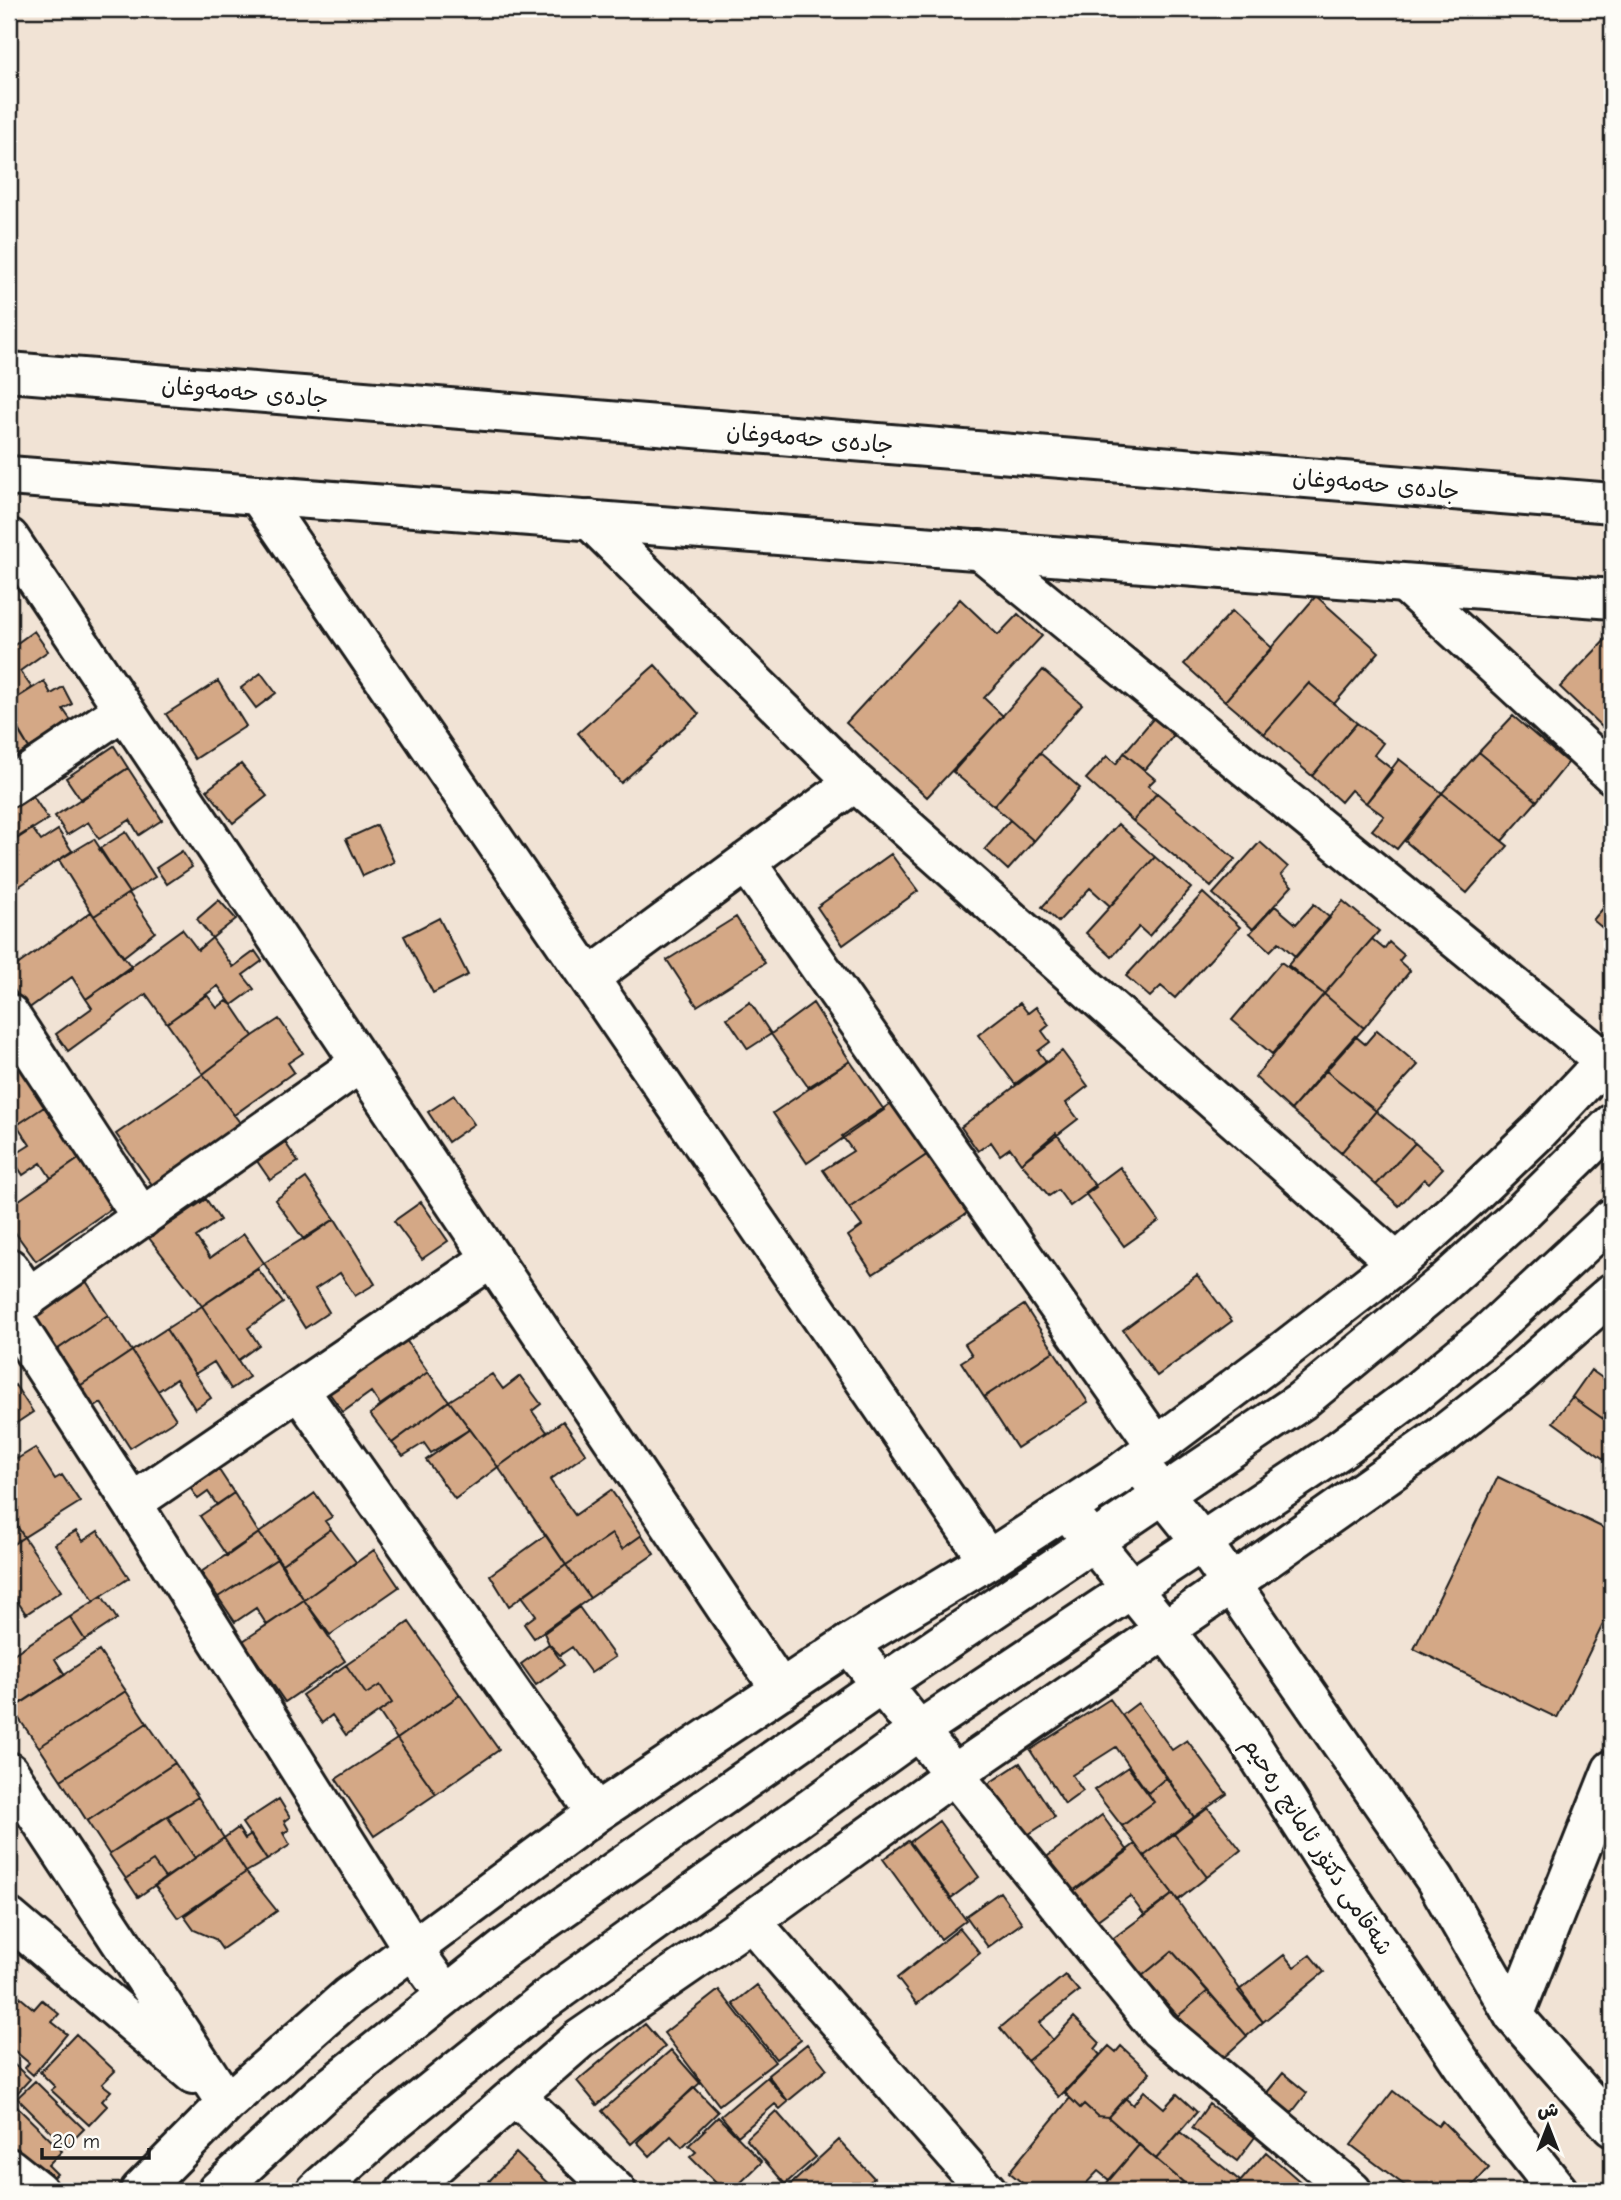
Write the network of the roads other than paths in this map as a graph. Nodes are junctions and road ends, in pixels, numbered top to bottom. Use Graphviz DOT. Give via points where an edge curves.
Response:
graph roads {
  1 [pos="9,372"];
  2 [pos="9,476"];
  3 [pos="258,495"];
  4 [pos="1612,503"];
  5 [pos="590,520"];
  6 [pos="9,538"];
  7 [pos="980,550"];
  8 [pos="1406,584"];
  9 [pos="1612,599"];
  10 [pos="123,710"];
  11 [pos="1612,774"];
  12 [pos="855,782"];
  13 [pos="9,787"];
  14 [pos="746,862"];
  15 [pos="589,978"];
  16 [pos="9,1014"];
  17 [pos="1609,1057"];
  18 [pos="360,1063"];
  19 [pos="1612,1124"];
  20 [pos="142,1218"];
  21 [pos="1612,1218"];
  22 [pos="492,1258"];
  23 [pos="1397,1263"];
  24 [pos="1612,1293"];
  25 [pos="14,1298"];
  26 [pos="299,1390"];
  27 [pos="1147,1454"];
  28 [pos="1163,1493"];
  29 [pos="132,1503"];
  30 [pos="1067,1509"];
  31 [pos="1092,1542"];
  32 [pos="1202,1542"];
  33 [pos="988,1560"];
  34 [pos="1231,1584"];
  35 [pos="1131,1589"];
  36 [pos="1165,1630"];
  37 [pos="849,1644"];
  38 [pos="881,1685"];
  39 [pos="781,1690"];
  40 [pos="918,1731"];
  41 [pos="1612,1770"];
  42 [pos="9,1772"];
  43 [pos="953,1775"];
  44 [pos="596,1813"];
  45 [pos="751,1922"];
  46 [pos="13,1931"];
  47 [pos="413,1949"];
  48 [pos="445,1994"];
  49 [pos="1514,2015"];
  50 [pos="515,2095"];
  51 [pos="227,2103"];
  52 [pos="1612,2127"];
  53 [pos="9,2168"];
  54 [pos="38,2191"];
  55 [pos="140,2191"];
  56 [pos="217,2191"];
  57 [pos="316,2191"];
  58 [pos="406,2191"];
  59 [pos="617,2191"];
  60 [pos="987,2191"];
  61 [pos="1352,2191"];
  62 [pos="1558,2191"];
  1 -- 4 [label="street, جادەی حەمەوغان"];
  2 -- 3 [label="street"];
  3 -- 5 [label="street"];
  3 -- 15 [label="street"];
  5 -- 7 [label="street"];
  5 -- 12 [label="street"];
  6 -- 10 [label="street"];
  7 -- 8 [label="street"];
  7 -- 17 [label="street"];
  8 -- 9 [label="street"];
  8 -- 11 [label="street"];
  10 -- 13 [label="street"];
  10 -- 18 [label="street"];
  12 -- 14 [label="street"];
  12 -- 23 [label="street"];
  14 -- 15 [label="street"];
  14 -- 27 [label="street"];
  15 -- 33 [label="street"];
  16 -- 20 [label="street"];
  17 -- 23 [label="street" via="1539,1131"];
  18 -- 20 [label="street"];
  18 -- 22 [label="street"];
  19 -- 28 [label="street" via="1515,1219 1374,1342 1301,1401"];
  20 -- 25 [label="street"];
  21 -- 32 [label="street" via="1486,1335 1413,1395"];
  22 -- 26 [label="street"];
  22 -- 39 [label="street"];
  23 -- 27 [label="street"];
  24 -- 34 [label="street" via="1443,1435"];
  25 -- 29 [label="street"];
  26 -- 29 [label="street"];
  26 -- 44 [label="street"];
  27 -- 28 [label="street"];
  27 -- 30 [label="street"];
  28 -- 31 [label="street"];
  28 -- 32 [label="street"];
  29 -- 47 [label="street"];
  30 -- 31 [label="street, شەقامی دکتۆر ئامانج رەحیم"];
  30 -- 33 [label="street"];
  31 -- 35 [label="street, شەقامی دکتۆر ئامانج رەحیم"];
  31 -- 38 [label="street"];
  32 -- 34 [label="street"];
  32 -- 35 [label="street"];
  33 -- 37 [label="street"];
  34 -- 36 [label="street"];
  34 -- 49 [label="street" via="1435,1879"];
  35 -- 36 [label="street, شەقامی دکتۆر ئامانج رەحیم"];
  35 -- 40 [label="street"];
  36 -- 43 [label="street"];
  36 -- 62 [label="street, شەقامی دکتۆر ئامانج رەحیم" via="1243,1732 1469,2074"];
  37 -- 38 [label="street"];
  37 -- 39 [label="street"];
  38 -- 40 [label="street"];
  38 -- 48 [label="street"];
  39 -- 44 [label="street"];
  40 -- 43 [label="street"];
  40 -- 57 [label="street" via="544,2001"];
  41 -- 49 [label="street"];
  42 -- 51 [label="street"];
  43 -- 45 [label="street"];
  43 -- 61 [label="street" via="1159,2029"];
  44 -- 47 [label="street"];
  45 -- 50 [label="street" via="580,2039"];
  45 -- 60 [label="street"];
  46 -- 51 [label="street"];
  47 -- 48 [label="street"];
  47 -- 51 [label="street" via="348,1997"];
  48 -- 56 [label="street" via="322,2094"];
  49 -- 52 [label="street"];
  50 -- 58 [label="street"];
  50 -- 59 [label="street"];
  51 -- 55 [label="street"];
  53 -- 54 [label="street"];
}
